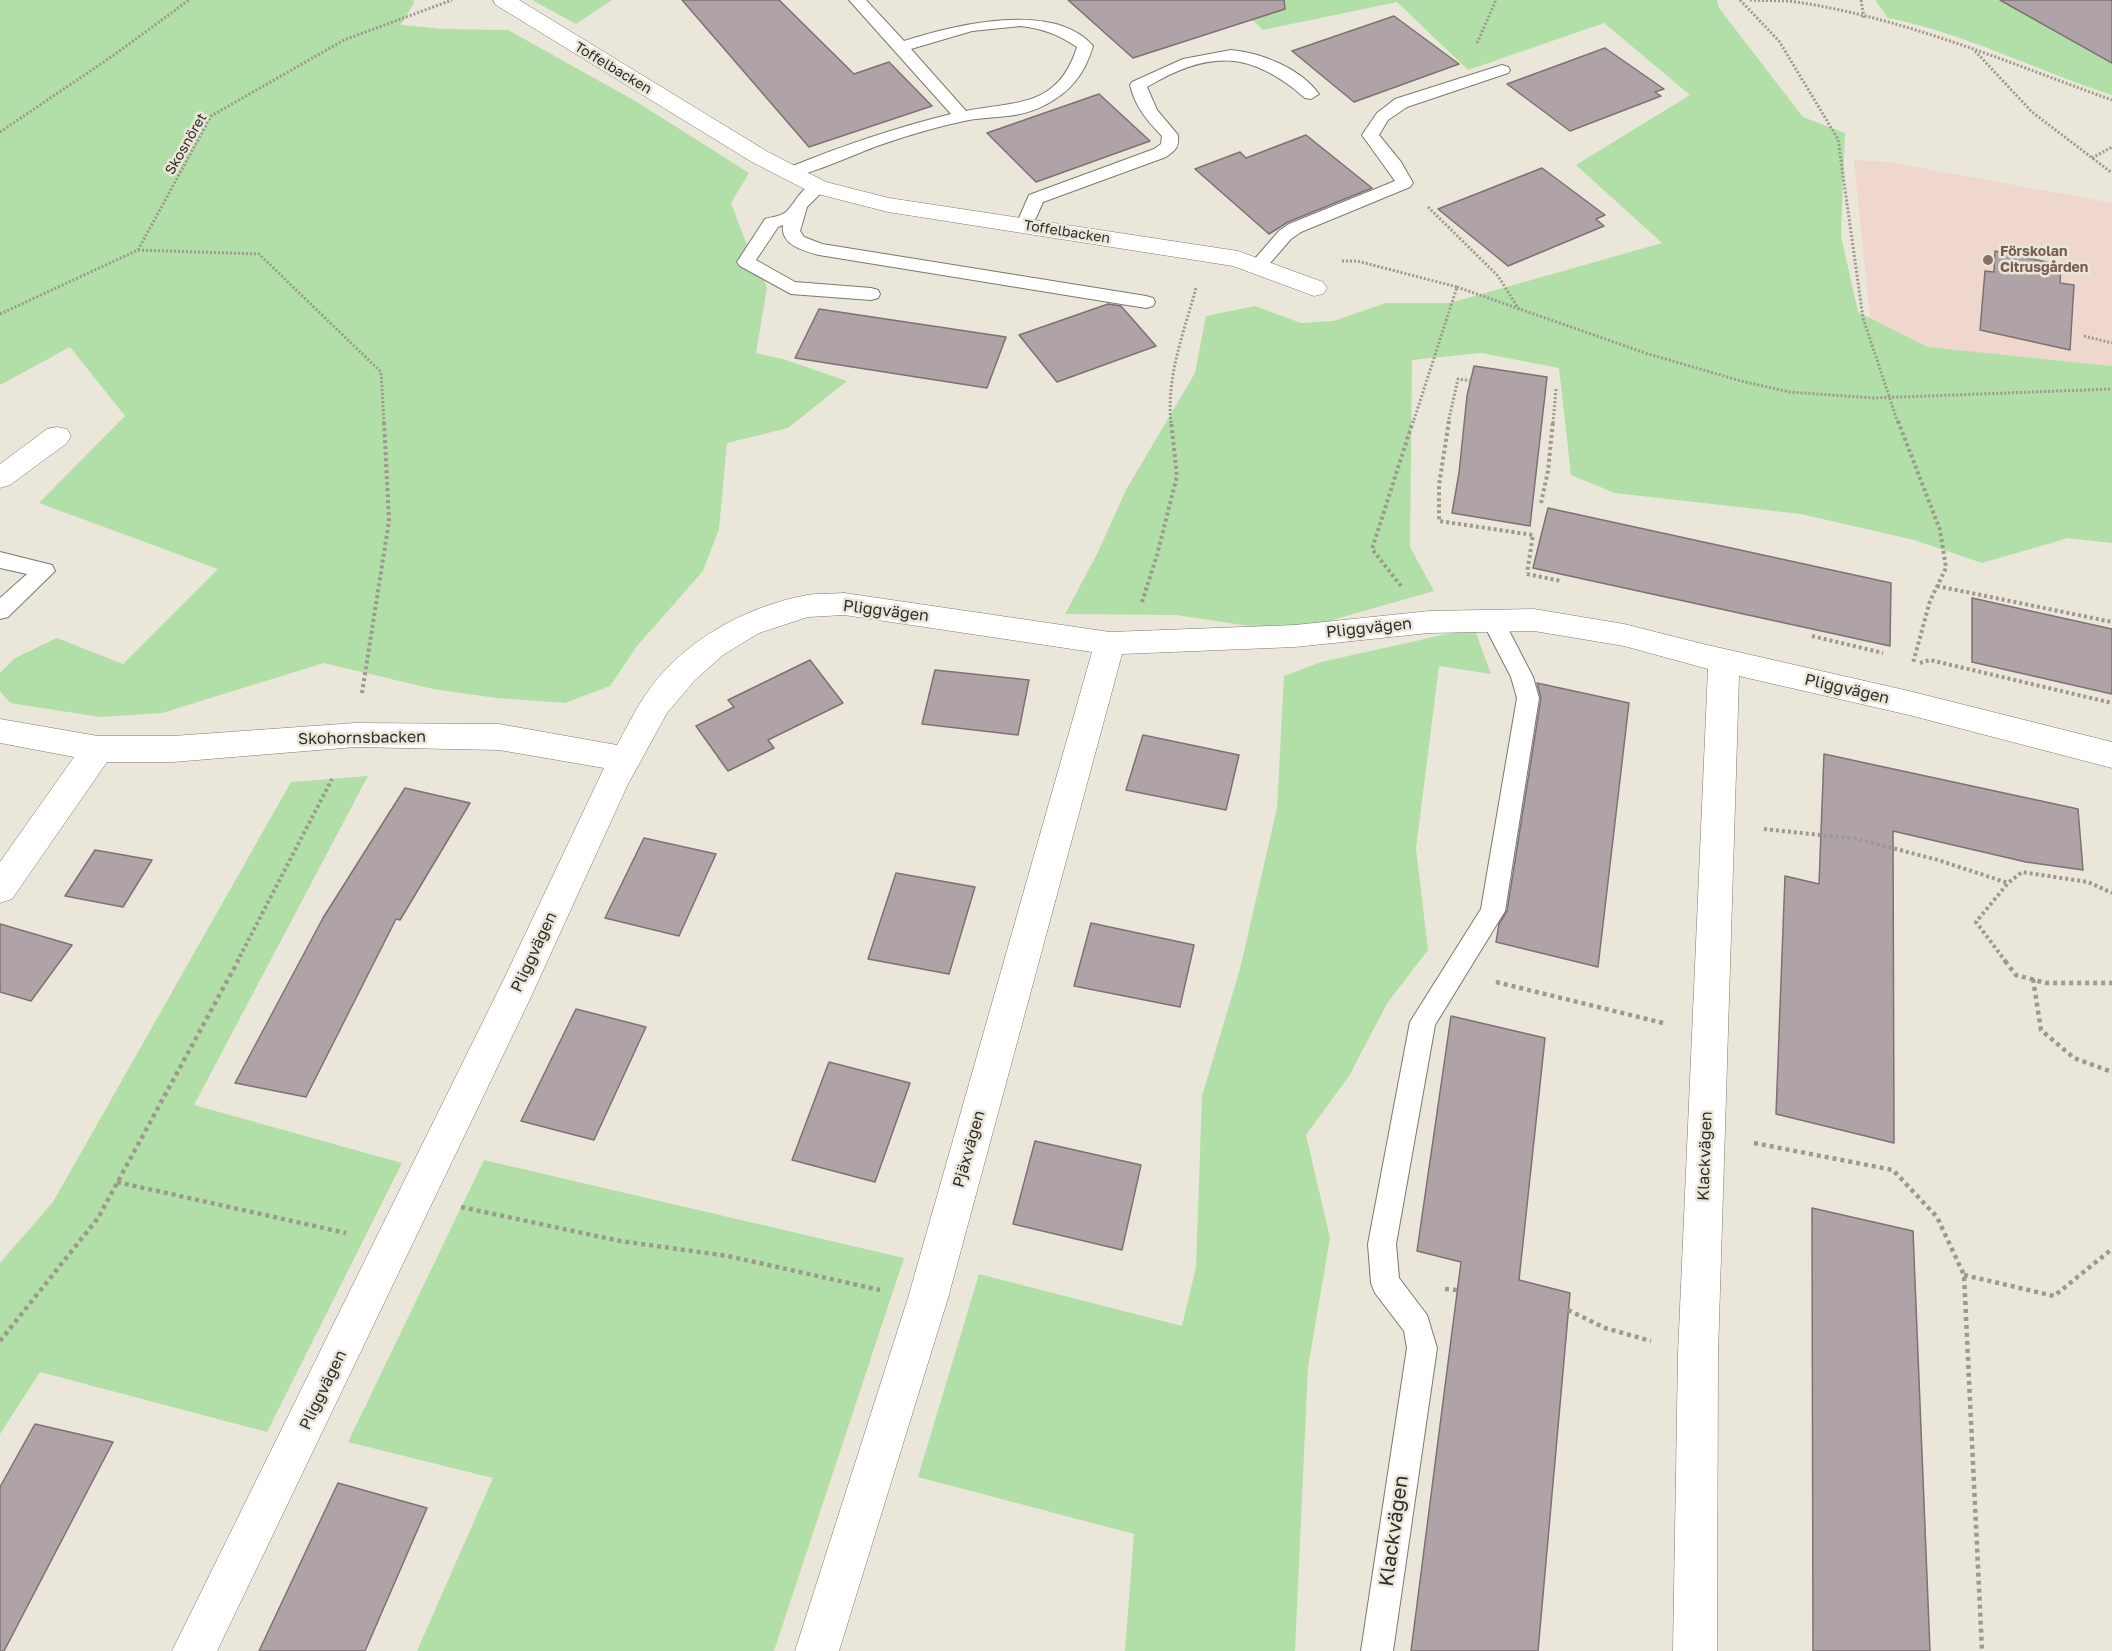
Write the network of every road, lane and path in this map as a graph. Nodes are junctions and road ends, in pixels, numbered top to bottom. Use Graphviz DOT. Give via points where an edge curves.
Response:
graph roads {
  1 [pos="189,0"];
  2 [pos="452,0"];
  3 [pos="504,0"];
  4 [pos="857,0"];
  5 [pos="1496,0"];
  6 [pos="1740,0"];
  7 [pos="1750,0"];
  8 [pos="1861,0"];
  9 [pos="1864,18"];
  10 [pos="901,47"];
  11 [pos="1972,49"];
  12 [pos="1502,70"];
  13 [pos="1311,94"];
  14 [pos="2112,100"];
  15 [pos="962,116"];
  16 [pos="0,132"];
  17 [pos="2112,147"];
  18 [pos="2092,158"];
  19 [pos="791,173"];
  20 [pos="2112,173"];
  21 [pos="1404,183"];
  22 [pos="818,187"];
  23 [pos="792,217"];
  24 [pos="1024,225"];
  25 [pos="1205,252"];
  26 [pos="1258,266"];
  27 [pos="1457,287"];
  28 [pos="1314,288"];
  29 [pos="871,294"];
  30 [pos="1146,302"];
  31 [pos="1520,311"];
  32 [pos="0,314"];
  33 [pos="2084,336"];
  34 [pos="2112,343"];
  35 [pos="1471,381"];
  36 [pos="1556,389"];
  37 [pos="2112,389"];
  38 [pos="1888,396"];
  39 [pos="57,436"];
  40 [pos="0,478"];
  41 [pos="1541,503"];
  42 [pos="0,560"];
  43 [pos="1937,586"];
  44 [pos="0,611"];
  45 [pos="1492,619"];
  46 [pos="1534,620"];
  47 [pos="1429,622"];
  48 [pos="2112,622"];
  49 [pos="1110,643"];
  50 [pos="1724,661"];
  51 [pos="1910,703"];
  52 [pos="0,730"];
  53 [pos="98,749"];
  54 [pos="2112,755"];
  55 [pos="625,759"];
  56 [pos="1718,824"];
  57 [pos="2008,883"];
  58 [pos="0,889"];
  59 [pos="2112,893"];
  60 [pos="1452,978"];
  61 [pos="2032,979"];
  62 [pos="2112,983"];
  63 [pos="1710,1037"];
  64 [pos="2112,1072"];
  65 [pos="1706,1133"];
  66 [pos="117,1182"];
  67 [pos="416,1198"];
  68 [pos="394,1243"];
  69 [pos="2112,1249"];
  70 [pos="1964,1275"];
  71 [pos="928,1298"];
  72 [pos="1568,1310"];
  73 [pos="1698,1354"];
  74 [pos="194,1651"];
  75 [pos="817,1651"];
  76 [pos="1377,1651"];
  77 [pos="1695,1651"];
  78 [pos="1982,1651"];
  1 -- 16 [label="path"];
  2 -- 32 [label="path, Skosnöret" via="344,40 212,116 138,250"];
  3 -- 19 [label="street, Toffelbacken"];
  4 -- 10 [label="lane"];
  5 -- 12 [label="path" via="1468,56 1468,70 1505,67"];
  6 -- 38 [label="path" via="1779,41 1838,139 1863,318"];
  7 -- 9 [label="path" via="1795,2"];
  8 -- 9 [label="path"];
  9 -- 11 [label="path"];
  10 -- 15 [label="lane"];
  10 -- 15 [label="lane" via="1002,16 1027,15 1063,26 1085,46 1081,64 1071,80 1035,104"];
  11 -- 14 [label="path"];
  11 -- 18 [label="path" via="2032,112"];
  12 -- 21 [label="lane" via="1388,110 1370,135 1402,174"];
  13 -- 24 [label="lane" via="1291,77 1240,55 1214,57 1160,71 1138,85 1149,113 1170,135 1170,146 1035,199"];
  15 -- 19 [label="lane" via="838,153"];
  17 -- 18 [label="path"];
  18 -- 20 [label="path"];
  19 -- 22 [label="street, Toffelbacken"];
  21 -- 26 [label="lane" via="1295,228"];
  21 -- 31 [label="path" via="1498,276"];
  22 -- 23 [label="lane" via="800,202"];
  22 -- 24 [label="street, Toffelbacken" via="888,206"];
  23 -- 29 [label="lane" via="771,223 746,262 791,288"];
  23 -- 30 [label="lane" via="791,231 797,240 819,249"];
  24 -- 25 [label="street, Toffelbacken"];
  25 -- 26 [label="street, Toffelbacken"];
  25 -- 49 [label="path" via="1168,402 1177,476 1138,620"];
  26 -- 28 [label="street, Toffelbacken"];
  27 -- 28 [label="path" via="1358,261 1340,261"];
  27 -- 31 [label="path"];
  27 -- 47 [label="path" via="1372,549"];
  31 -- 38 [label="path" via="1725,379 1840,397"];
  33 -- 34 [label="path"];
  35 -- 46 [label="path" via="1458,379 1443,446 1439,521 1533,535 1525,587"];
  36 -- 41 [label="path"];
  37 -- 38 [label="path"];
  38 -- 43 [label="path" via="1940,530 1946,568"];
  39 -- 40 [label="street"];
  42 -- 44 [label="lane" via="44,571"];
  43 -- 48 [label="path"];
  43 -- 51 [label="path" via="1912,666"];
  45 -- 46 [label="street, Pliggvägen"];
  45 -- 47 [label="street, Pliggvägen"];
  45 -- 60 [label="lane, Klackvägen" via="1522,677 1528,698 1493,911"];
  46 -- 50 [label="street, Pliggvägen" via="1624,635"];
  47 -- 49 [label="street, Pliggvägen" via="1295,636"];
  49 -- 55 [label="street, Pliggvägen" via="844,604 808,606 748,625 712,647 656,704"];
  49 -- 71 [label="street, Pjäxvägen"];
  50 -- 51 [label="street, Pliggvägen"];
  50 -- 56 [label="street, Klackvägen"];
  51 -- 54 [label="street, Pliggvägen"];
  52 -- 53 [label="street, Skohornsbacken"];
  53 -- 55 [label="street, Skohornsbacken" via="173,749 355,735 475,736"];
  53 -- 58 [label="street"];
  55 -- 67 [label="street, Pliggvägen"];
  56 -- 57 [label="path" via="1858,839"];
  56 -- 63 [label="street, Klackvägen"];
  57 -- 59 [label="path" via="2022,872 2088,882"];
  57 -- 61 [label="path" via="1976,922 2016,975"];
  60 -- 63 [label="path" via="1489,980"];
  60 -- 76 [label="lane, Klackvägen" via="1423,1022 1382,1244 1385,1283 1417,1325 1422,1348"];
  61 -- 62 [label="path" via="2046,983"];
  61 -- 64 [label="path" via="2041,1030 2074,1058"];
  63 -- 65 [label="street, Klackvägen"];
  65 -- 70 [label="path" via="1893,1170 1937,1217"];
  65 -- 73 [label="street, Klackvägen"];
  66 -- 68 [label="path"];
  67 -- 68 [label="street, Pliggvägen"];
  67 -- 71 [label="path" via="620,1241 728,1256"];
  68 -- 74 [label="street, Pliggvägen"];
  69 -- 70 [label="path" via="2054,1296"];
  70 -- 78 [label="path"];
  71 -- 75 [label="street, Pjäxvägen"];
  72 -- 73 [label="path" via="1605,1328"];
  73 -- 77 [label="street, Klackvägen"];
}
